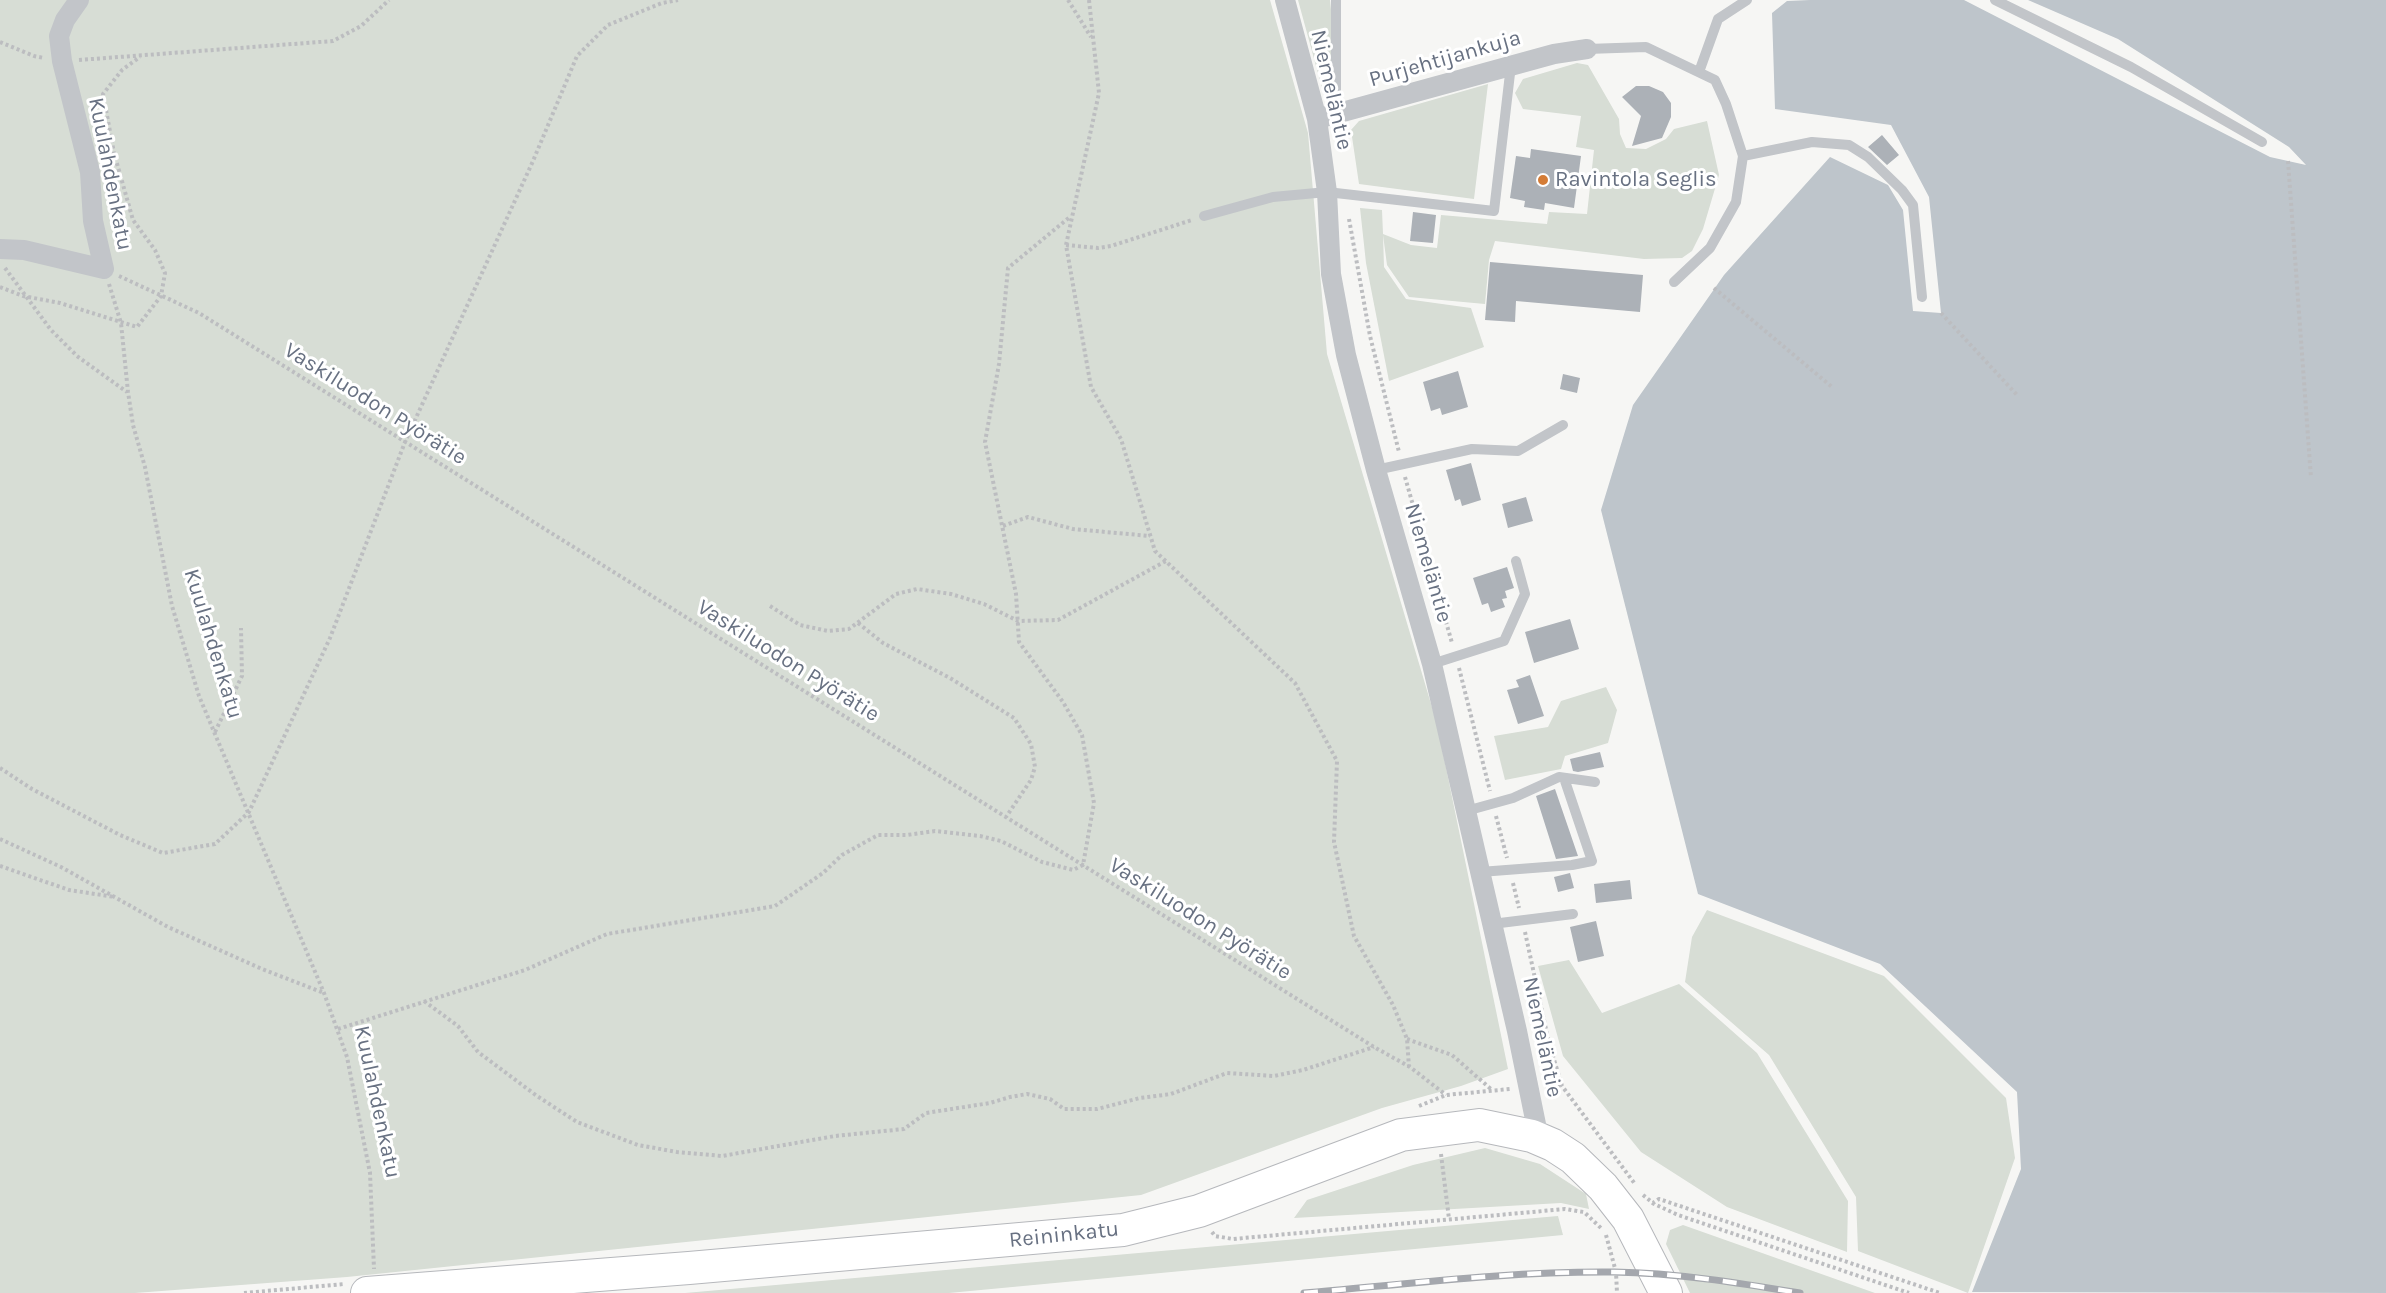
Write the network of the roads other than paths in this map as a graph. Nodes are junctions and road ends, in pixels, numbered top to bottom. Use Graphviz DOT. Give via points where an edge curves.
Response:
graph roads {
  1 [pos="79,0"];
  2 [pos="1285,0"];
  3 [pos="1336,0"];
  4 [pos="1747,0"];
  5 [pos="1995,0"];
  6 [pos="1587,50"];
  7 [pos="1511,65"];
  8 [pos="1699,72"];
  9 [pos="1327,117"];
  10 [pos="2262,142"];
  11 [pos="1743,156"];
  12 [pos="1336,193"];
  13 [pos="1204,216"];
  14 [pos="0,249"];
  15 [pos="1674,282"];
  16 [pos="1922,297"];
  17 [pos="1563,425"];
  18 [pos="1376,470"];
  19 [pos="1515,561"];
  20 [pos="1432,664"];
  21 [pos="1564,778"];
  22 [pos="1595,782"];
  23 [pos="1466,811"];
  24 [pos="1480,872"];
  25 [pos="1573,914"];
  26 [pos="1492,924"];
  27 [pos="1539,1138"];
  28 [pos="372,1289"];
  29 [pos="1661,1290"];
  1 -- 14 [label="street, Kuulahdenkatu" via="59,36 90,172 93,221 104,269 24,250"];
  2 -- 9 [label="street, Niemeläntie"];
  3 -- 9 [label="lane"];
  4 -- 8 [label="lane" via="1718,20"];
  5 -- 10 [label="lane" via="2131,67"];
  6 -- 7 [label="street, Purjehtijankuja"];
  6 -- 8 [label="lane" via="1646,47"];
  7 -- 9 [label="street, Purjehtijankuja"];
  7 -- 12 [label="lane" via="1494,211"];
  8 -- 11 [label="lane" via="1715,80"];
  9 -- 12 [label="street, Niemeläntie"];
  11 -- 15 [label="lane" via="1736,202 1710,248"];
  11 -- 16 [label="lane" via="1812,142 1849,145 1868,157 1913,205"];
  12 -- 13 [label="lane" via="1273,197"];
  12 -- 18 [label="street, Niemeläntie" via="1331,274 1346,355"];
  17 -- 18 [label="lane" via="1518,451 1472,449"];
  18 -- 20 [label="street, Niemeläntie"];
  19 -- 20 [label="lane" via="1525,594 1504,641"];
  20 -- 23 [label="street, Niemeläntie"];
  21 -- 22 [label="lane"];
  21 -- 23 [label="lane"];
  21 -- 24 [label="lane" via="1592,861 1572,866"];
  23 -- 24 [label="street, Niemeläntie"];
  24 -- 26 [label="street, Niemeläntie"];
  25 -- 26 [label="lane"];
  26 -- 27 [label="street, Niemeläntie"];
  27 -- 28 [label="main road, Reininkatu" via="1479,1125 1401,1135 1199,1211 1124,1230 701,1267"];
  27 -- 29 [label="main road, Reininkatu" via="1573,1158 1629,1218"];
}
